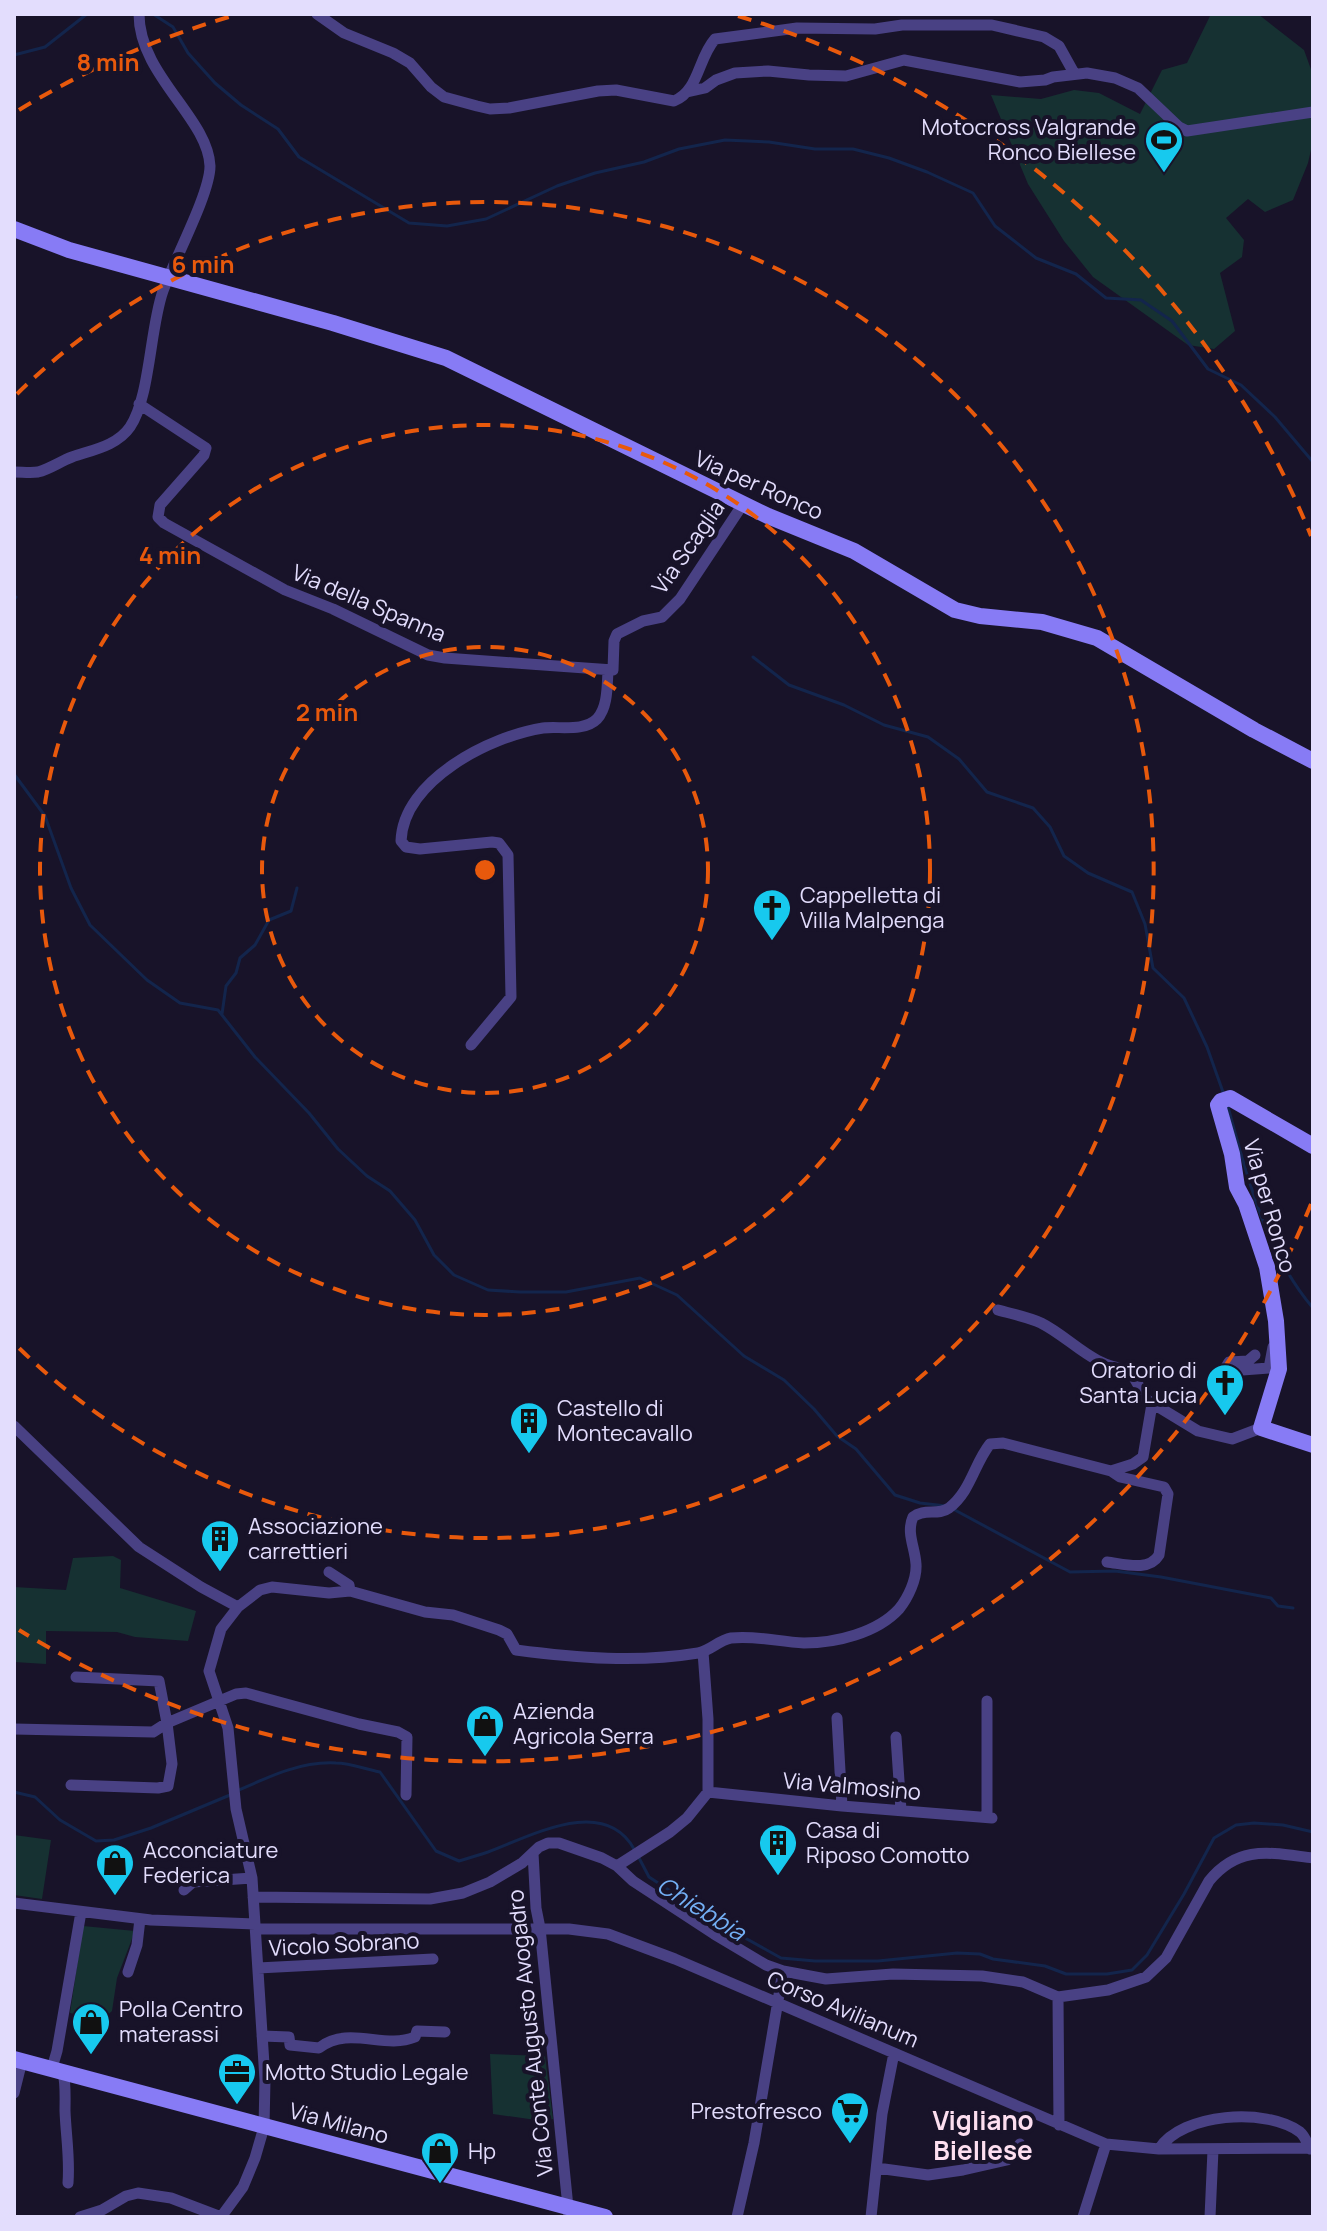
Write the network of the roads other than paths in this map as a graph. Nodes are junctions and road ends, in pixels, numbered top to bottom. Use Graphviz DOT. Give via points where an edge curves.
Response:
graph roads {
  1 [pos="139,14"];
  2 [pos="317,14"];
  3 [pos="1074,73"];
  4 [pos="687,92"];
  5 [pos="1313,112"];
  6 [pos="14,229"];
  7 [pos="170,277"];
  8 [pos="139,404"];
  9 [pos="14,472"];
  10 [pos="743,504"];
  11 [pos="608,671"];
  12 [pos="1313,761"];
  13 [pos="471,1045"];
  14 [pos="1313,1146"];
  15 [pos="998,1310"];
  16 [pos="1276,1321"];
  17 [pos="1255,1355"];
  18 [pos="1152,1404"];
  19 [pos="14,1426"];
  20 [pos="1261,1428"];
  21 [pos="1313,1445"];
  22 [pos="1111,1471"];
  23 [pos="1107,1562"];
  24 [pos="329,1572"];
  25 [pos="350,1591"];
  26 [pos="238,1607"];
  27 [pos="703,1652"];
  28 [pos="76,1677"];
  29 [pos="987,1701"];
  30 [pos="218,1703"];
  31 [pos="837,1718"];
  32 [pos="167,1723"];
  33 [pos="14,1729"];
  34 [pos="896,1737"];
  35 [pos="71,1785"];
  36 [pos="708,1792"];
  37 [pos="406,1795"];
  38 [pos="842,1806"];
  39 [pos="901,1810"];
  40 [pos="533,1853"];
  41 [pos="1313,1858"];
  42 [pos="622,1863"];
  43 [pos="252,1878"];
  44 [pos="184,1890"];
  45 [pos="253,1897"];
  46 [pos="14,1903"];
  47 [pos="81,1912"];
  48 [pos="140,1919"];
  49 [pos="256,1926"];
  50 [pos="540,1928"];
  51 [pos="433,1959"];
  52 [pos="258,1968"];
  53 [pos="783,1971"];
  54 [pos="128,1972"];
  55 [pos="1058,1997"];
  56 [pos="777,2004"];
  57 [pos="445,2032"];
  58 [pos="262,2036"];
  59 [pos="894,2053"];
  60 [pos="18,2060"];
  61 [pos="57,2070"];
  62 [pos="14,2093"];
  63 [pos="1059,2125"];
  64 [pos="264,2127"];
  65 [pos="1020,2144"];
  66 [pos="1106,2144"];
  67 [pos="1311,2148"];
  68 [pos="1159,2149"];
  69 [pos="1213,2150"];
  70 [pos="877,2168"];
  71 [pos="68,2183"];
  72 [pos="569,2212"];
  73 [pos="80,2217"];
  74 [pos="221,2217"];
  75 [pos="605,2217"];
  76 [pos="737,2217"];
  77 [pos="871,2217"];
  78 [pos="1083,2217"];
  79 [pos="1210,2217"];
  1 -- 7 [label="street" via="146,48 199,133 210,167"];
  2 -- 4 [label="street" via="344,33 410,63 444,97 490,109 598,91 674,101"];
  3 -- 4 [label="street" via="1020,82 904,60 846,76 735,73"];
  3 -- 4 [label="street" via="1059,46 1044,37 992,25 797,28 715,39 703,52"];
  3 -- 5 [label="street" via="1115,78 1138,88 1187,131"];
  6 -- 7 [label="street, Via per Ronco"];
  7 -- 8 [label="street"];
  7 -- 10 [label="street, Via per Ronco" via="446,358"];
  8 -- 9 [label="street" via="120,438 38,472"];
  8 -- 11 [label="street, Via della Spanna" via="206,448 157,511 164,523 285,590 428,655"];
  10 -- 11 [label="street, Via Scaglia" via="680,599 662,617 617,634 615,663"];
  10 -- 12 [label="street, Via per Ronco" via="854,551 955,610 1042,622 1097,638"];
  11 -- 13 [label="street" via="603,709 595,720 585,726 526,732 459,760 430,782 401,831 406,847 492,842 508,855 511,997"];
  14 -- 16 [label="street, Via per Ronco" via="1226,1100 1217,1109 1237,1187 1267,1267"];
  15 -- 18 [label="street" via="1040,1323 1114,1369 1129,1369"];
  16 -- 17 [label="street" via="1269,1368 1226,1367"];
  16 -- 20 [label="street, Via per Ronco" via="1279,1369"];
  18 -- 20 [label="street" via="1181,1423 1216,1436 1238,1438"];
  18 -- 22 [label="street" via="1143,1457"];
  19 -- 26 [label="street" via="139,1547"];
  20 -- 21 [label="street"];
  22 -- 23 [label="street" via="1164,1487 1168,1494 1156,1561"];
  22 -- 27 [label="street" via="994,1443 950,1506 913,1517 914,1581 900,1608 872,1629 804,1643 727,1639"];
  24 -- 25 [label="street"];
  25 -- 26 [label="street" via="272,1587"];
  25 -- 27 [label="street" via="499,1630 516,1650 603,1659"];
  26 -- 30 [label="street" via="221,1629 211,1658"];
  27 -- 36 [label="street"];
  28 -- 32 [label="street" via="159,1681"];
  29 -- 39 [label="street, Via Valmosino" via="989,1817"];
  30 -- 32 [label="street"];
  30 -- 37 [label="street" via="246,1693 398,1732 407,1737"];
  30 -- 43 [label="street" via="228,1728 236,1809"];
  31 -- 38 [label="street"];
  32 -- 33 [label="street" via="153,1732"];
  32 -- 35 [label="street" via="172,1764 168,1786"];
  34 -- 39 [label="street"];
  36 -- 38 [label="street, Via Valmosino"];
  36 -- 42 [label="street" via="687,1818"];
  38 -- 39 [label="street, Via Valmosino"];
  40 -- 42 [label="street" via="559,1843"];
  40 -- 45 [label="street" via="490,1882 430,1899"];
  40 -- 50 [label="street, Via Conte Augusto Avogadro"];
  41 -- 55 [label="street" via="1266,1852 1235,1857 1209,1881 1155,1970 1129,1985"];
  42 -- 53 [label="street" via="633,1881"];
  43 -- 44 [label="street" via="193,1882"];
  43 -- 45 [label="street"];
  45 -- 49 [label="street"];
  46 -- 47 [label="street, Corso Avilianum"];
  47 -- 48 [label="street, Corso Avilianum"];
  47 -- 61 [label="street"];
  48 -- 49 [label="street, Corso Avilianum"];
  48 -- 54 [label="street"];
  49 -- 50 [label="street, Corso Avilianum"];
  49 -- 52 [label="street"];
  50 -- 56 [label="street, Corso Avilianum" via="608,1934"];
  50 -- 72 [label="street, Via Conte Augusto Avogadro"];
  51 -- 52 [label="street, Vicolo Sobrano"];
  52 -- 58 [label="street"];
  53 -- 55 [label="street" via="826,1979 982,1976 1023,1982"];
  53 -- 56 [label="street"];
  55 -- 63 [label="street"];
  56 -- 59 [label="street, Corso Avilianum"];
  56 -- 76 [label="street"];
  57 -- 58 [label="street" via="417,2031 404,2042 339,2039 319,2048 290,2045 289,2037"];
  58 -- 64 [label="street"];
  59 -- 63 [label="street, Corso Avilianum"];
  59 -- 70 [label="street"];
  60 -- 61 [label="street, Via Milano"];
  60 -- 62 [label="street, Via Milano"];
  61 -- 64 [label="street, Via Milano"];
  61 -- 71 [label="street" via="67,2087"];
  63 -- 66 [label="street, Corso Avilianum"];
  64 -- 72 [label="street, Via Milano"];
  64 -- 74 [label="street" via="243,2187"];
  65 -- 70 [label="street" via="1007,2160 963,2170 928,2175"];
  66 -- 68 [label="street, Corso Avilianum"];
  66 -- 78 [label="street"];
  67 -- 68 [label="street" via="1303,2134 1274,2121 1208,2118 1167,2136"];
  67 -- 69 [label="street, Corso Avilianum"];
  68 -- 69 [label="street, Corso Avilianum"];
  69 -- 79 [label="street"];
  70 -- 77 [label="street"];
  72 -- 75 [label="street, Via Milano"];
  73 -- 74 [label="street" via="138,2193 171,2198"];
}
